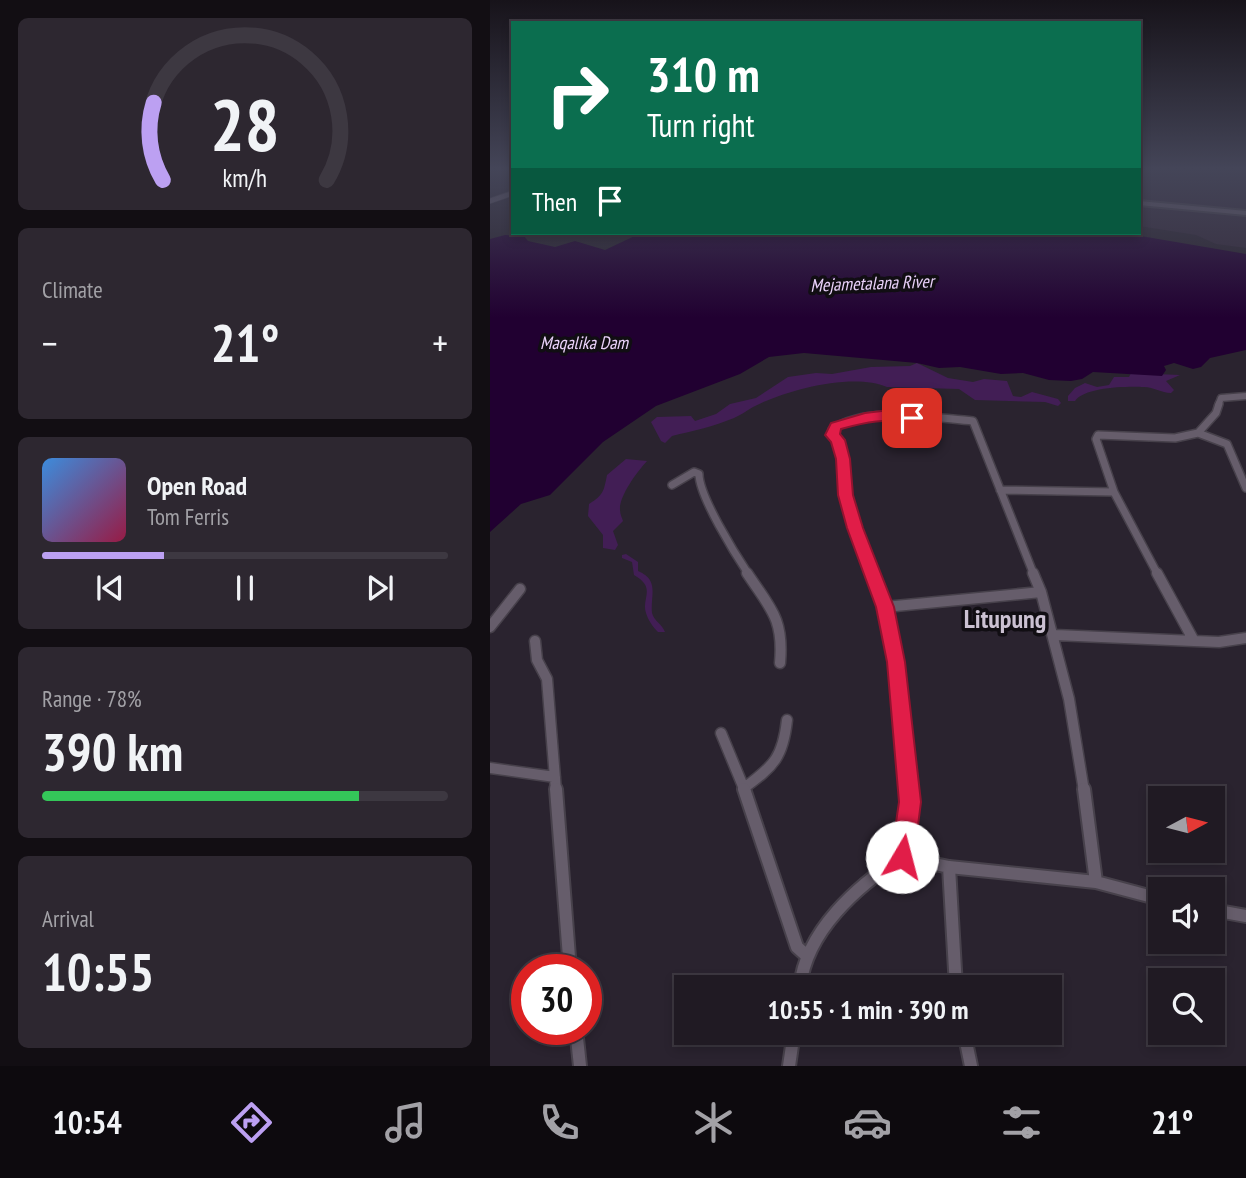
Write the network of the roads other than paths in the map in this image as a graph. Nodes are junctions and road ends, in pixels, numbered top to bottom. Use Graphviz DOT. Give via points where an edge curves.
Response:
graph roads {
  1 [pos="1246,397"];
  2 [pos="1198,433"];
  3 [pos="672,485"];
  4 [pos="1246,485"];
  5 [pos="1000,490"];
  6 [pos="1114,492"];
  7 [pos="520,589"];
  8 [pos="1041,592"];
  9 [pos="885,607"];
  10 [pos="490,627"];
  11 [pos="1055,635"];
  12 [pos="1246,638"];
  13 [pos="536,641"];
  14 [pos="1194,641"];
  15 [pos="780,663"];
  16 [pos="788,720"];
  17 [pos="721,733"];
  18 [pos="490,768"];
  19 [pos="555,777"];
  20 [pos="744,788"];
  21 [pos="902,857"];
  22 [pos="949,866"];
  23 [pos="1096,882"];
  24 [pos="1148,896"];
  25 [pos="1225,912"];
  26 [pos="1246,916"];
  27 [pos="569,954"];
  28 [pos="807,956"];
  29 [pos="803,975"];
  30 [pos="955,975"];
  31 [pos="578,1045"];
  32 [pos="792,1045"];
  33 [pos="967,1045"];
  34 [pos="580,1066"];
  35 [pos="789,1066"];
  36 [pos="971,1066"];
  1 -- 2 [label="street" via="1222,398 1216,413"];
  2 -- 4 [label="street" via="1227,444"];
  2 -- 6 [label="street" via="1175,438 1098,435"];
  3 -- 15 [label="street" via="694,472 699,474 714,517 779,622"];
  5 -- 6 [label="street"];
  5 -- 8 [label="street"];
  5 -- 9 [label="street" via="973,421 890,415 836,426 832,435 843,459 846,495"];
  6 -- 14 [label="street"];
  7 -- 10 [label="street"];
  8 -- 9 [label="street"];
  8 -- 11 [label="street"];
  9 -- 21 [label="street" via="896,662 910,802"];
  11 -- 14 [label="street"];
  11 -- 23 [label="street" via="1076,731"];
  12 -- 14 [label="street"];
  13 -- 19 [label="street" via="537,660 547,679"];
  16 -- 20 [label="street" via="776,764"];
  17 -- 20 [label="street"];
  18 -- 19 [label="street"];
  19 -- 27 [label="street"];
  20 -- 28 [label="street" via="797,947"];
  21 -- 22 [label="street"];
  21 -- 28 [label="street" via="876,872 848,901"];
  22 -- 23 [label="street"];
  22 -- 30 [label="street"];
  23 -- 24 [label="street"];
  25 -- 26 [label="street"];
  28 -- 29 [label="street"];
  31 -- 34 [label="street"];
  32 -- 35 [label="street"];
  33 -- 36 [label="street"];
}
